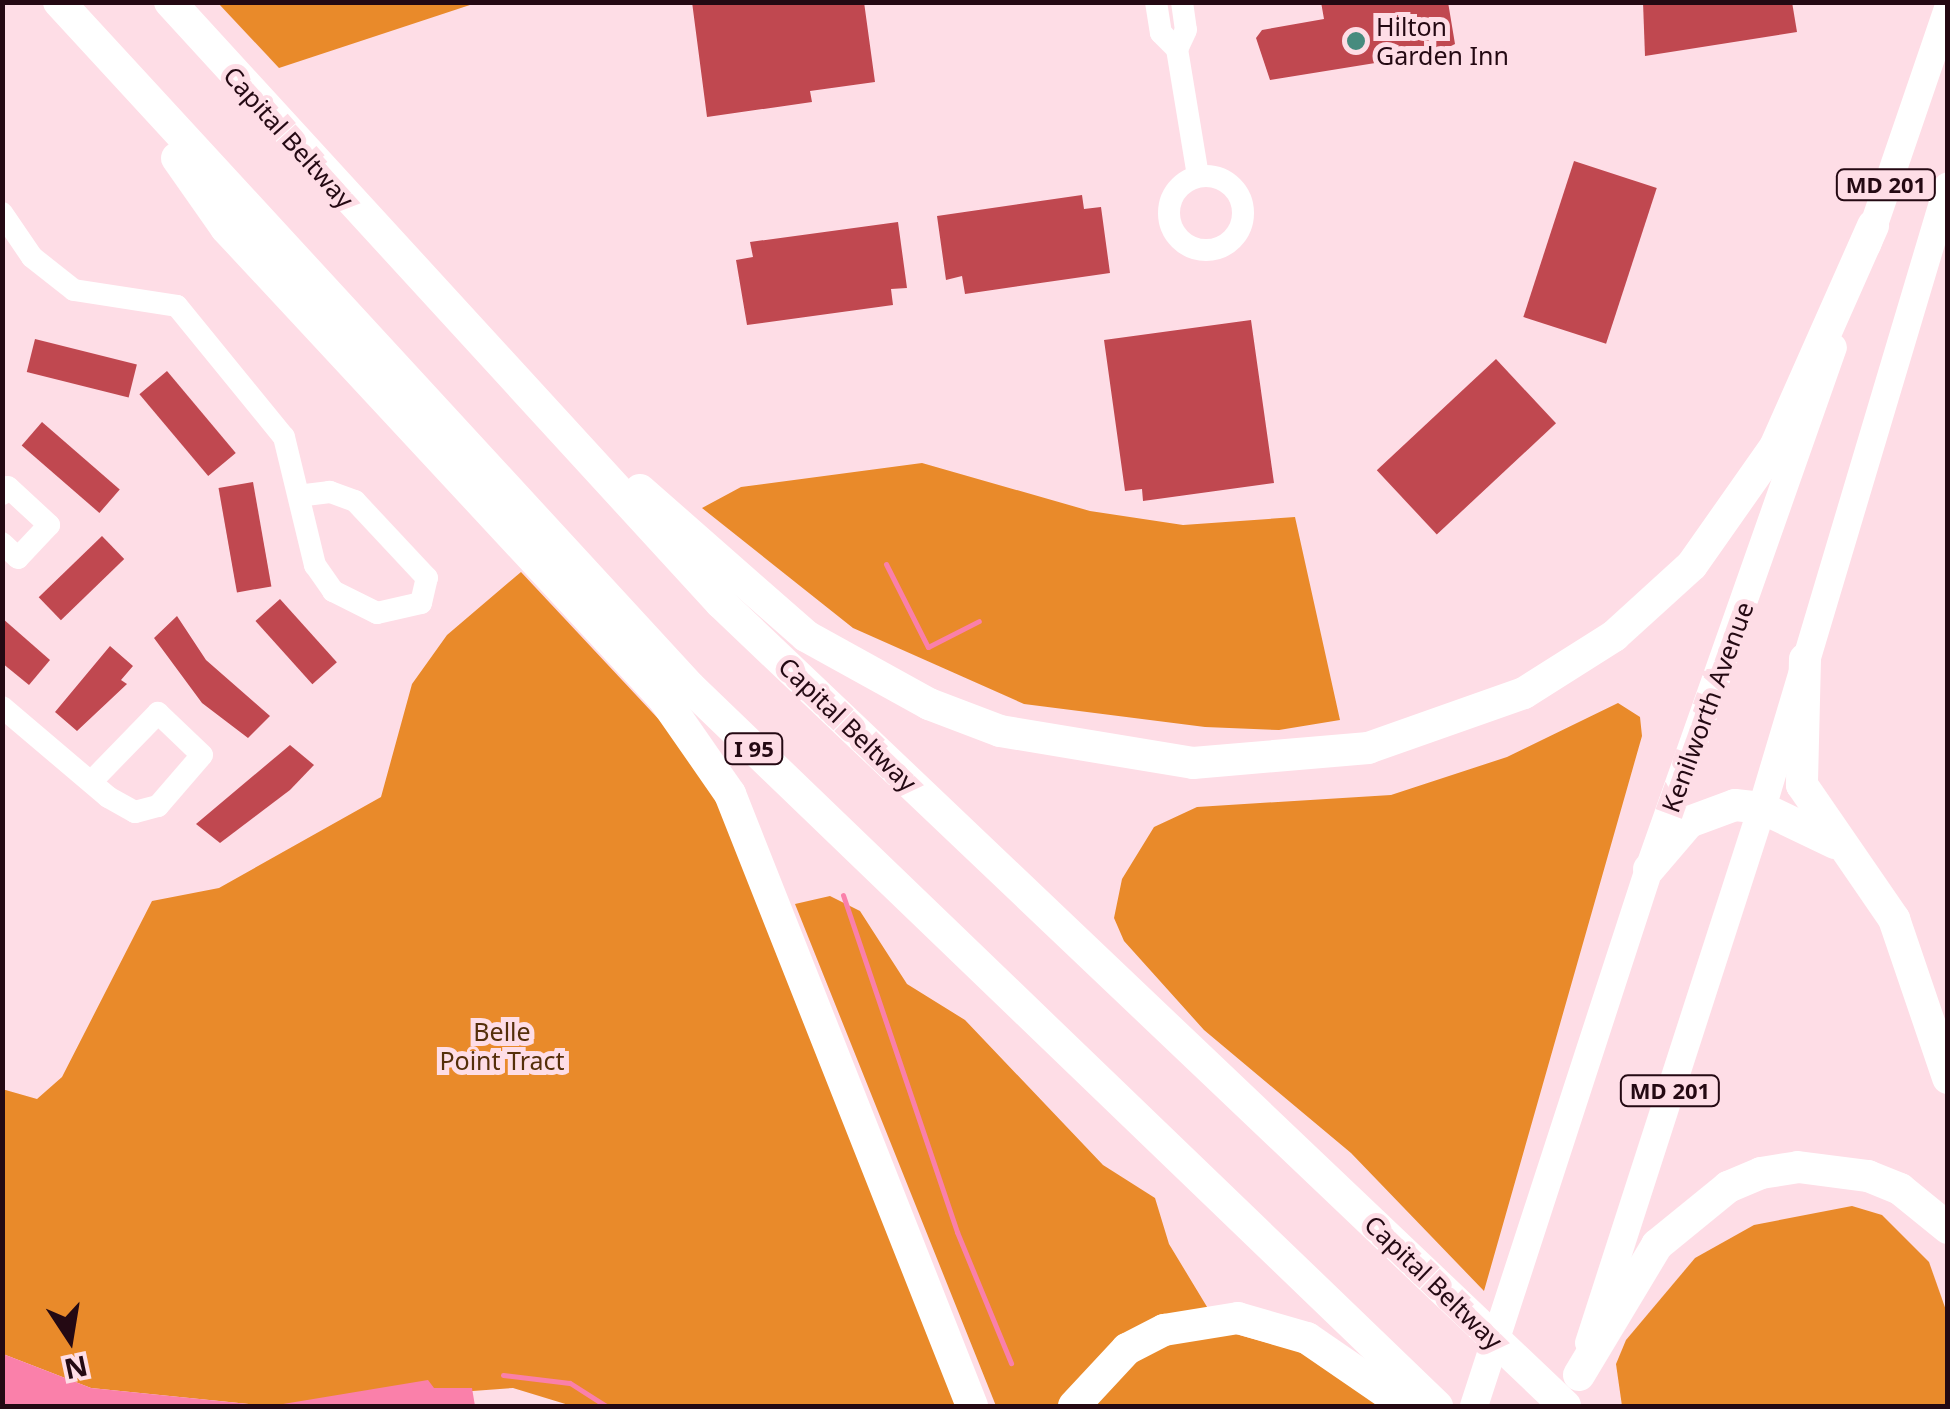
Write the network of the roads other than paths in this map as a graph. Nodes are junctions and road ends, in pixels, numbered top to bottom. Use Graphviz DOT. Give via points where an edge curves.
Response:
graph roads {
  1 [pos="59,2"];
  2 [pos="170,2"];
  3 [pos="1156,2"];
  4 [pos="1182,2"];
  5 [pos="1948,10"];
  6 [pos="1177,49"];
  7 [pos="106,56"];
  8 [pos="1198,176"];
  9 [pos="1948,186"];
  10 [pos="2,213"];
  11 [pos="1873,226"];
  12 [pos="381,240"];
  13 [pos="6,491"];
  14 [pos="299,496"];
  15 [pos="2,544"];
  16 [pos="1805,659"];
  17 [pos="2,707"];
  18 [pos="90,782"];
  19 [pos="1762,808"];
  20 [pos="1852,853"];
  21 [pos="1649,869"];
  22 [pos="1948,1078"];
  23 [pos="1948,1228"];
  24 [pos="1578,1375"];
  25 [pos="972,1406"];
  26 [pos="1074,1406"];
  27 [pos="1406,1406"];
  28 [pos="1437,1406"];
  29 [pos="1474,1406"];
  30 [pos="1566,1406"];
  1 -- 7 [label="highway, I 95"];
  2 -- 12 [label="highway, Capital Beltway"];
  3 -- 6 [label="street" via="1161,33"];
  4 -- 6 [label="street" via="1186,30"];
  5 -- 11 [label="main road, Kenilworth Avenue / MD 201"];
  6 -- 8 [label="street"];
  7 -- 25 [label="highway" via="226,228 698,742 762,864"];
  7 -- 28 [label="highway, I 95" via="690,688"];
  9 -- 16 [label="main road, MD 201"];
  10 -- 14 [label="street" via="32,257 74,290 177,306 274,418"];
  11 -- 12 [label="highway" via="1761,471 1725,526 1655,602 1568,667 1476,715 1368,748 1238,763 1128,758 1000,731 929,704 806,636"];
  11 -- 21 [label="main road, Kenilworth Avenue / MD 201"];
  12 -- 30 [label="highway, Capital Beltway" via="721,603"];
  13 -- 15 [label="street" via="49,525 18,558"];
  14 -- 14 [label="street" via="315,565 332,591 377,613 421,602 428,578 354,501 330,492"];
  16 -- 19 [label="main road, MD 201"];
  16 -- 20 [label="highway" via="1802,785"];
  17 -- 18 [label="street"];
  18 -- 18 [label="street" via="158,713 202,755 150,810 126,808"];
  19 -- 20 [label="highway"];
  19 -- 21 [label="highway" via="1735,805 1689,822"];
  19 -- 24 [label="main road, MD 201"];
  20 -- 22 [label="highway" via="1894,918"];
  21 -- 29 [label="main road, Kenilworth Avenue / MD 201"];
  23 -- 24 [label="highway" via="1900,1190 1868,1176 1798,1167 1761,1173 1728,1188 1656,1244"];
  24 -- 30 [label="main road, MD 201"];
  26 -- 27 [label="highway" via="1127,1348 1164,1330 1238,1318 1307,1338"];
}
